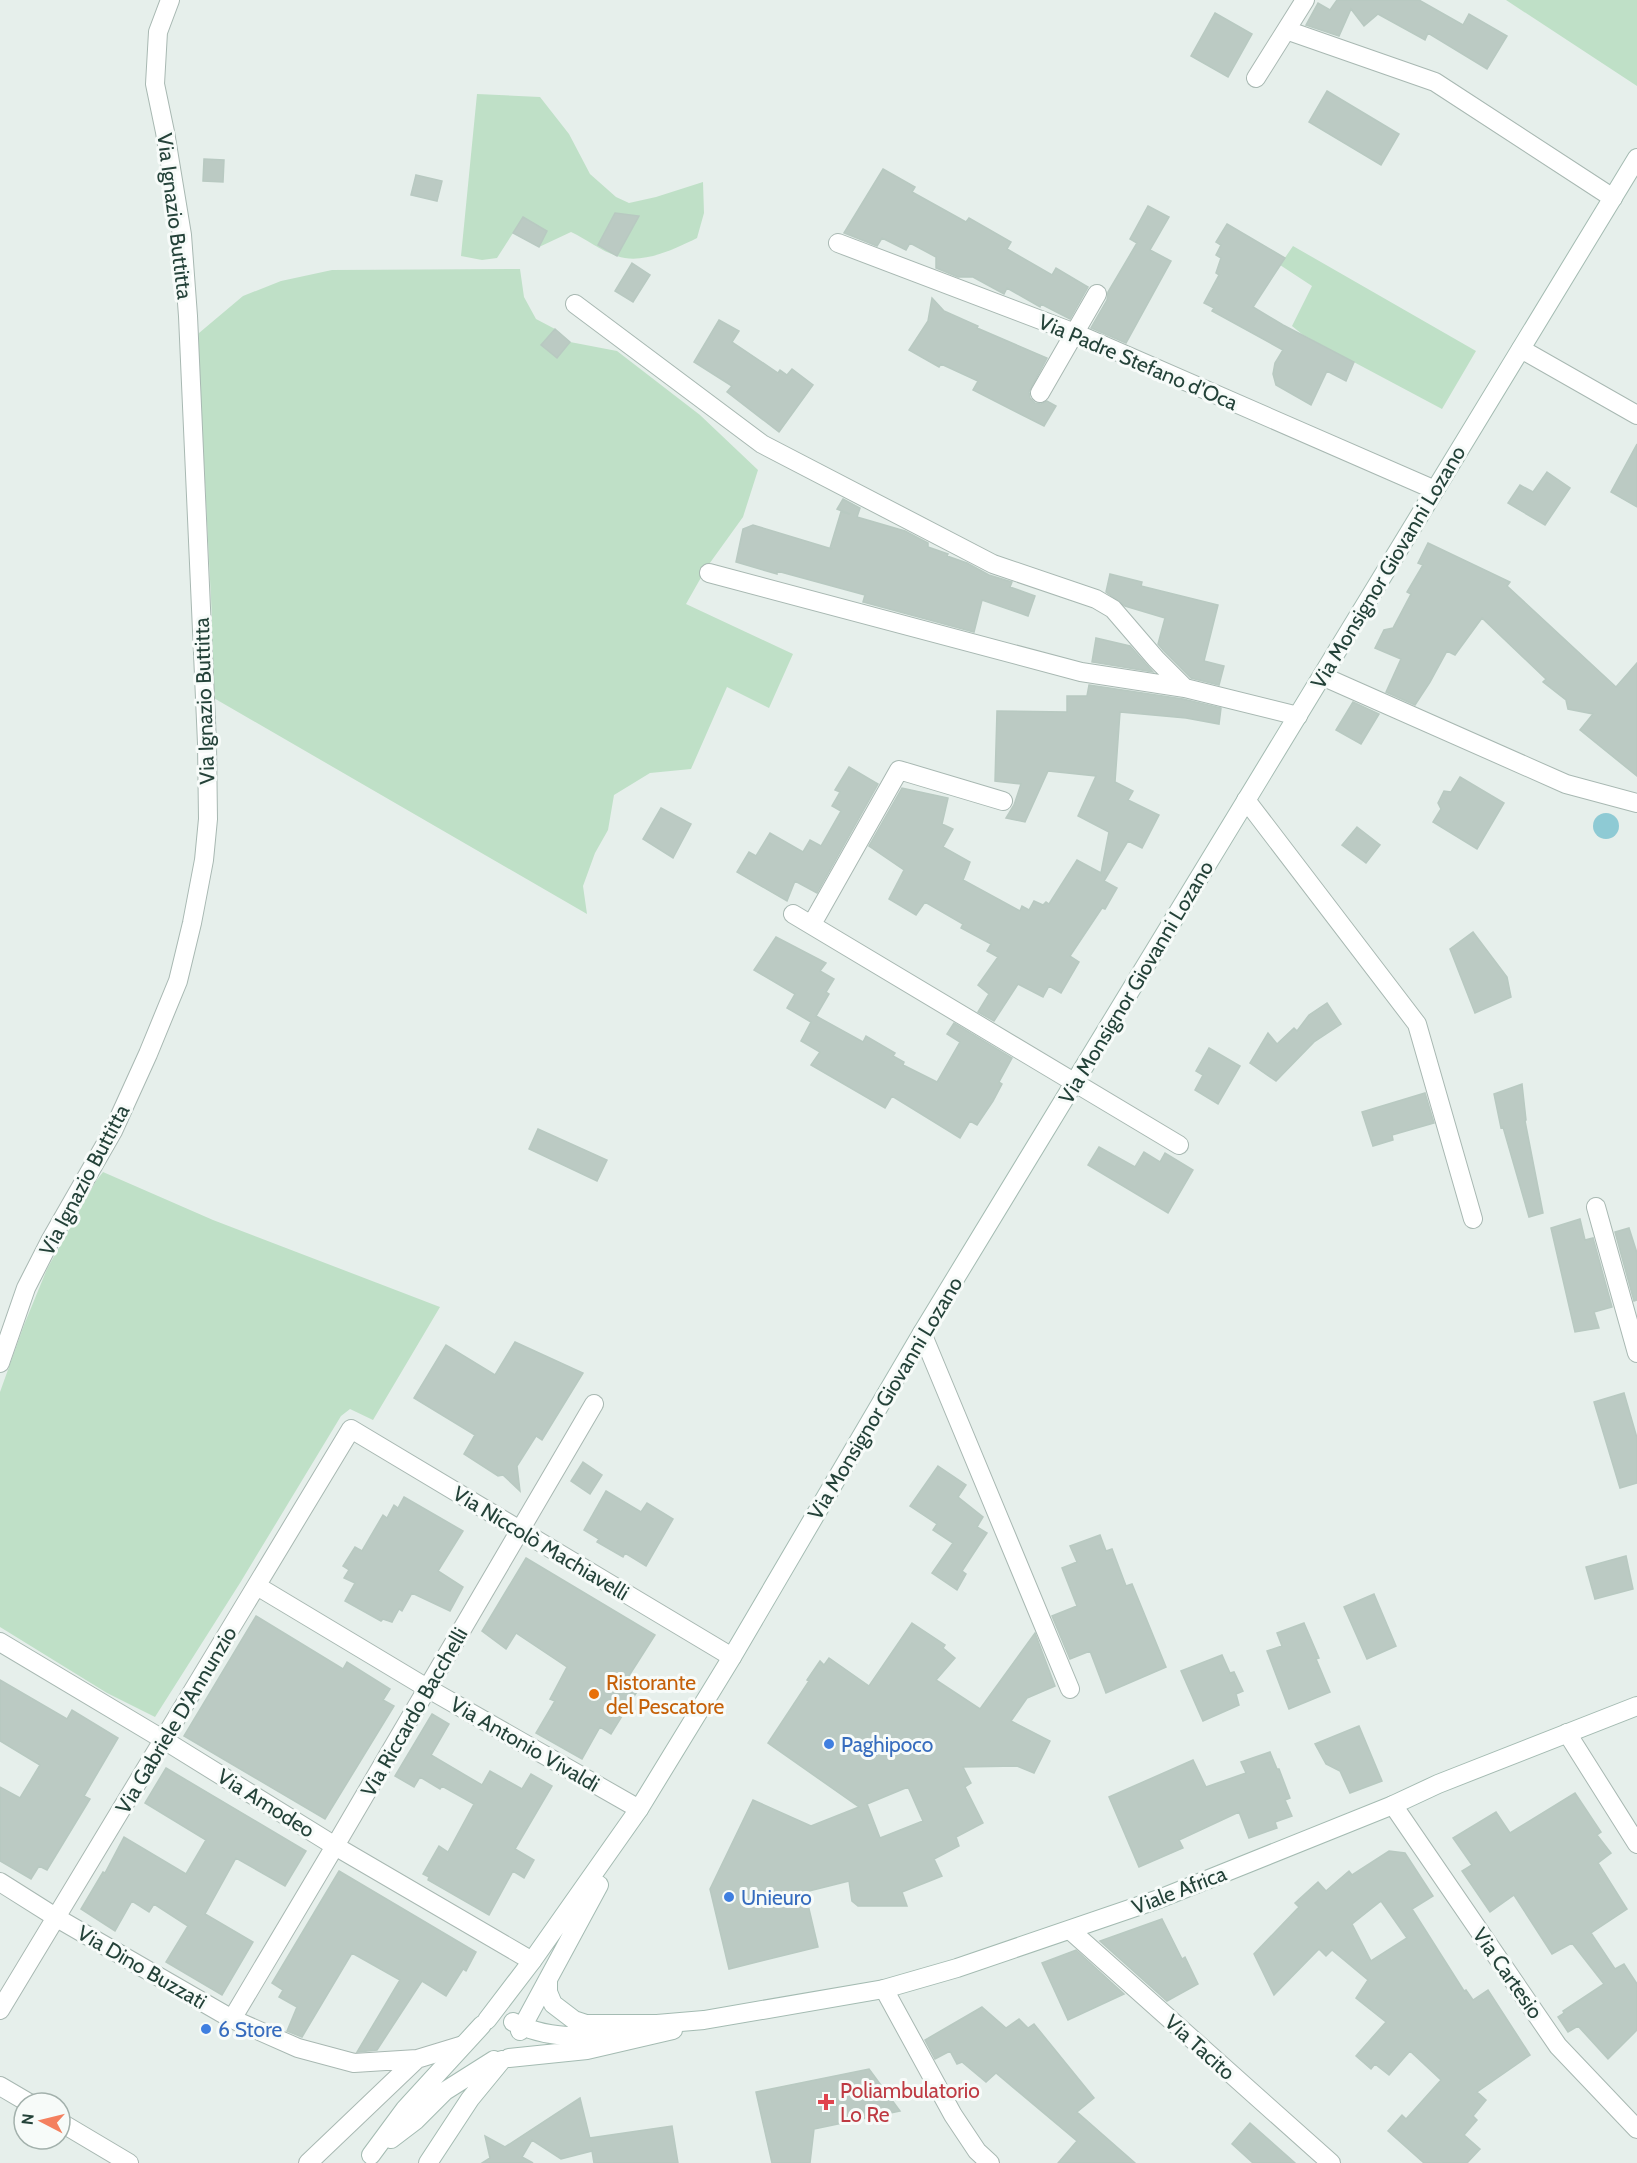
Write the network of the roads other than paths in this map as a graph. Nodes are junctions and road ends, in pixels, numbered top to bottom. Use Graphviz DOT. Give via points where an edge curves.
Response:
graph roads {
  1 [pos="170,0"];
  2 [pos="1305,0"];
  3 [pos="1286,30"];
  4 [pos="1256,78"];
  5 [pos="1637,158"];
  6 [pos="1613,198"];
  7 [pos="838,243"];
  8 [pos="1097,294"];
  9 [pos="575,304"];
  10 [pos="1075,333"];
  11 [pos="1521,349"];
  12 [pos="1040,393"];
  13 [pos="1637,415"];
  14 [pos="1435,490"];
  15 [pos="709,573"];
  16 [pos="1322,676"];
  17 [pos="1185,688"];
  18 [pos="1298,716"];
  19 [pos="1246,800"];
  20 [pos="1003,801"];
  21 [pos="1637,803"];
  22 [pos="793,914"];
  23 [pos="812,924"];
  24 [pos="1075,1083"];
  25 [pos="1179,1144"];
  26 [pos="1596,1207"];
  27 [pos="1473,1219"];
  28 [pos="922,1333"];
  29 [pos="1637,1353"];
  30 [pos="0,1363"];
  31 [pos="594,1404"];
  32 [pos="351,1429"];
  33 [pos="520,1531"];
  34 [pos="257,1586"];
  35 [pos="0,1642"];
  36 [pos="732,1657"];
  37 [pos="428,1688"];
  38 [pos="1070,1689"];
  39 [pos="1637,1706"];
  40 [pos="1567,1733"];
  41 [pos="164,1740"];
  42 [pos="1393,1805"];
  43 [pos="639,1809"];
  44 [pos="1637,1844"];
  45 [pos="335,1846"];
  46 [pos="0,1882"];
  47 [pos="57,1918"];
  48 [pos="1070,1930"];
  49 [pos="532,1961"];
  50 [pos="548,1979"];
  51 [pos="884,1989"];
  52 [pos="0,2010"];
  53 [pos="232,2019"];
  54 [pos="704,2020"];
  55 [pos="484,2022"];
  56 [pos="657,2024"];
  57 [pos="518,2026"];
  58 [pos="463,2045"];
  59 [pos="417,2059"];
  60 [pos="502,2059"];
  61 [pos="72,2129"];
  62 [pos="1637,2130"];
  63 [pos="367,2159"];
  64 [pos="129,2163"];
  65 [pos="308,2163"];
  66 [pos="428,2163"];
  67 [pos="990,2163"];
  68 [pos="1331,2163"];
  1 -- 30 [label="street, Via Ignazio Buttitta" via="158,32 155,84 182,235 188,316 207,744 204,860 178,981 157,1033 113,1131 26,1288"];
  2 -- 3 [label="street"];
  3 -- 4 [label="street"];
  3 -- 6 [label="street" via="1435,82"];
  5 -- 6 [label="street, Via Monsignor Giovanni Lozano"];
  6 -- 11 [label="street, Via Monsignor Giovanni Lozano"];
  7 -- 10 [label="street, Via Padre Stefano d'Oca"];
  8 -- 10 [label="street"];
  9 -- 17 [label="street" via="762,444 993,564 1096,599 1113,609"];
  10 -- 12 [label="street"];
  10 -- 14 [label="street, Via Padre Stefano d'Oca"];
  11 -- 13 [label="street"];
  11 -- 14 [label="street, Via Monsignor Giovanni Lozano"];
  14 -- 16 [label="street, Via Monsignor Giovanni Lozano"];
  15 -- 17 [label="street" via="1081,672"];
  16 -- 18 [label="street, Via Monsignor Giovanni Lozano"];
  16 -- 21 [label="street" via="1566,784"];
  17 -- 18 [label="street"];
  18 -- 19 [label="street, Via Monsignor Giovanni Lozano"];
  19 -- 24 [label="street, Via Monsignor Giovanni Lozano"];
  19 -- 27 [label="street" via="1417,1024"];
  20 -- 23 [label="street" via="899,770"];
  22 -- 23 [label="street"];
  23 -- 24 [label="street"];
  24 -- 25 [label="street"];
  24 -- 28 [label="street, Via Monsignor Giovanni Lozano"];
  26 -- 29 [label="street"];
  28 -- 36 [label="street, Via Monsignor Giovanni Lozano"];
  28 -- 38 [label="street"];
  31 -- 33 [label="street, Via Riccardo Bacchelli"];
  32 -- 33 [label="street, Via Niccolò Machiavelli"];
  32 -- 34 [label="street, Via Gabriele D'Annunzio"];
  33 -- 36 [label="street, Via Niccolò Machiavelli"];
  33 -- 37 [label="street, Via Riccardo Bacchelli"];
  34 -- 37 [label="street, Via Antonio Vivaldi"];
  34 -- 41 [label="street, Via Gabriele D'Annunzio"];
  35 -- 41 [label="street, Via Amodeo"];
  36 -- 43 [label="street, Via Monsignor Giovanni Lozano"];
  37 -- 43 [label="street, Via Antonio Vivaldi"];
  37 -- 45 [label="street, Via Riccardo Bacchelli"];
  39 -- 40 [label="street, Viale Africa"];
  40 -- 42 [label="street, Viale Africa"];
  40 -- 44 [label="street"];
  41 -- 45 [label="street, Via Amodeo"];
  41 -- 47 [label="street, Via Gabriele D'Annunzio"];
  42 -- 48 [label="street, Viale Africa" via="1159,1899"];
  42 -- 62 [label="street, Via Cartesio" via="1558,2046"];
  43 -- 49 [label="street"];
  43 -- 50 [label="street"];
  45 -- 49 [label="street, Via Amodeo"];
  45 -- 53 [label="street, Via Riccardo Bacchelli"];
  46 -- 47 [label="street, Via Dino Buzzati"];
  47 -- 52 [label="street, Via Gabriele D'Annunzio"];
  47 -- 53 [label="street, Via Dino Buzzati"];
  48 -- 51 [label="street, Viale Africa"];
  48 -- 68 [label="street, Via Tacito"];
  49 -- 55 [label="street"];
  50 -- 56 [label="street" via="553,2004 574,2020 586,2024"];
  50 -- 57 [label="street"];
  51 -- 54 [label="street, Viale Africa"];
  51 -- 67 [label="street" via="953,2115"];
  53 -- 59 [label="street, Via Dino Buzzati" via="298,2048 354,2063"];
  54 -- 56 [label="street"];
  54 -- 60 [label="street" via="587,2050"];
  55 -- 57 [label="street" via="500,2016"];
  55 -- 58 [label="street"];
  55 -- 60 [label="street" via="478,2046 484,2055"];
  56 -- 57 [label="street" via="583,2037"];
  57 -- 60 [label="street" via="518,2049"];
  58 -- 59 [label="street, Via Dino Buzzati"];
  58 -- 63 [label="street" via="405,2109"];
  59 -- 65 [label="street"];
  60 -- 63 [label="street" via="446,2091"];
  60 -- 66 [label="street"];
  61 -- 64 [label="street"];
}
